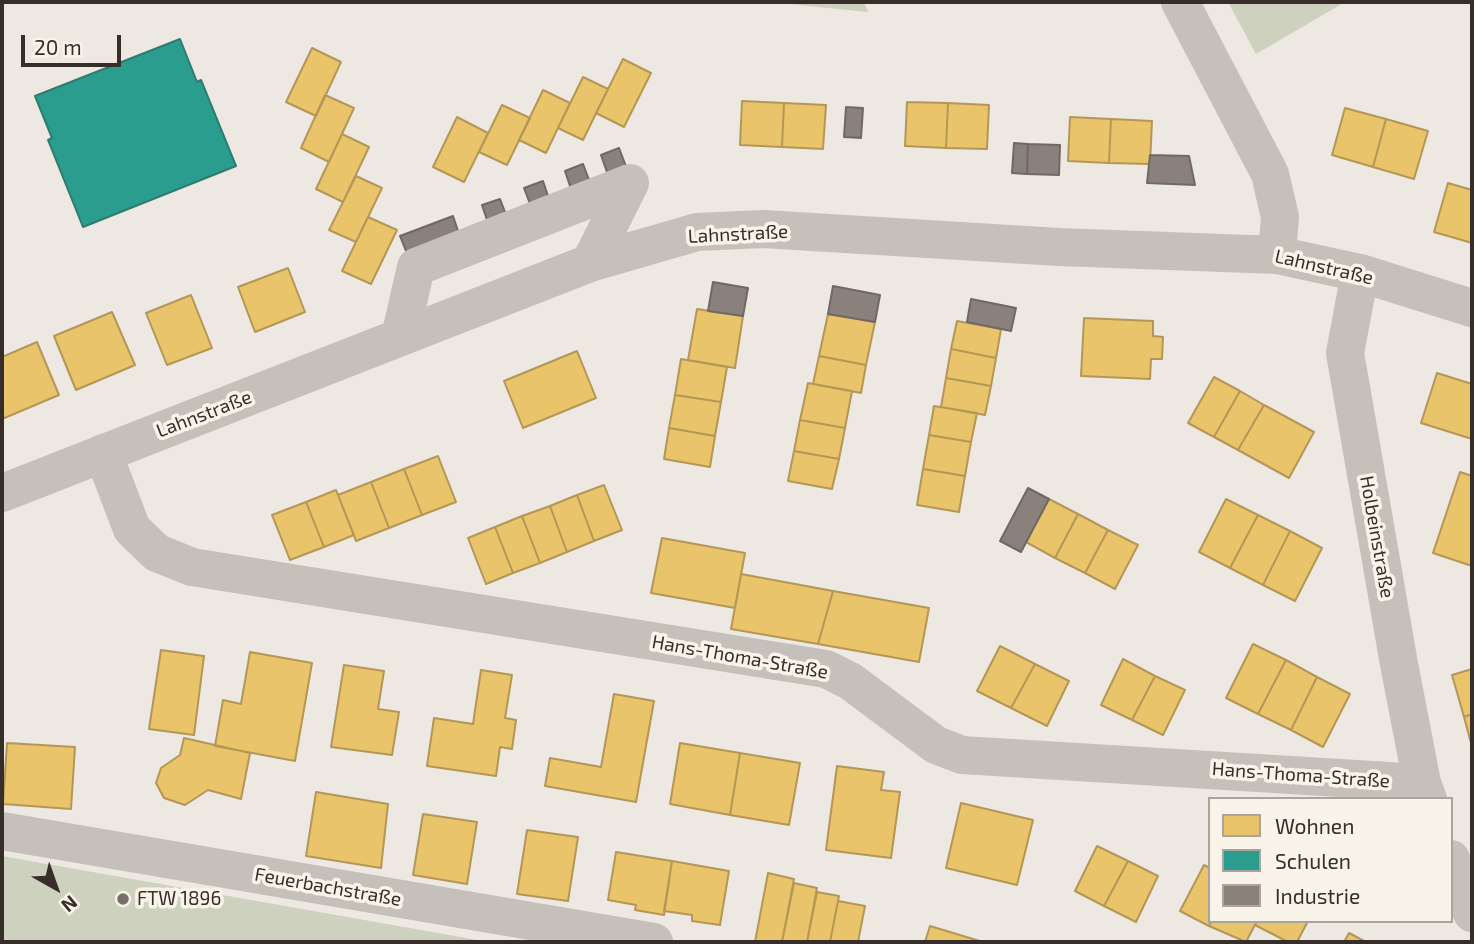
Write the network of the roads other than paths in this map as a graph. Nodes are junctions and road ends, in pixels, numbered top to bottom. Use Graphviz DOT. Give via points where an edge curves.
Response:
graph roads {
  1 [pos="1180,2"];
  2 [pos="1277,255"];
  3 [pos="590,263"];
  4 [pos="1360,273"];
  5 [pos="1472,308"];
  6 [pos="400,337"];
  7 [pos="103,453"];
  8 [pos="2,493"];
  9 [pos="1425,791"];
  10 [pos="2,831"];
  11 [pos="1453,864"];
  12 [pos="1472,913"];
  13 [pos="654,942"];
  1 -- 2 [label="street" via="1270,174 1280,217"];
  2 -- 3 [label="street, Lahnstraße" via="763,229 697,232"];
  2 -- 4 [label="street, Lahnstraße"];
  3 -- 6 [label="street, Lahnstraße"];
  3 -- 6 [label="street" via="630,183 416,267"];
  4 -- 5 [label="street, Lahnstraße"];
  4 -- 9 [label="street, Holbeinstraße" via="1345,353"];
  6 -- 7 [label="street, Lahnstraße"];
  7 -- 8 [label="street, Lahnstraße"];
  7 -- 9 [label="street, Hans-Thoma-Straße" via="132,529 157,553 192,566 826,669 850,681 936,746 962,755"];
  10 -- 13 [label="street, Feuerbachstraße"];
  11 -- 12 [label="street"];
}
